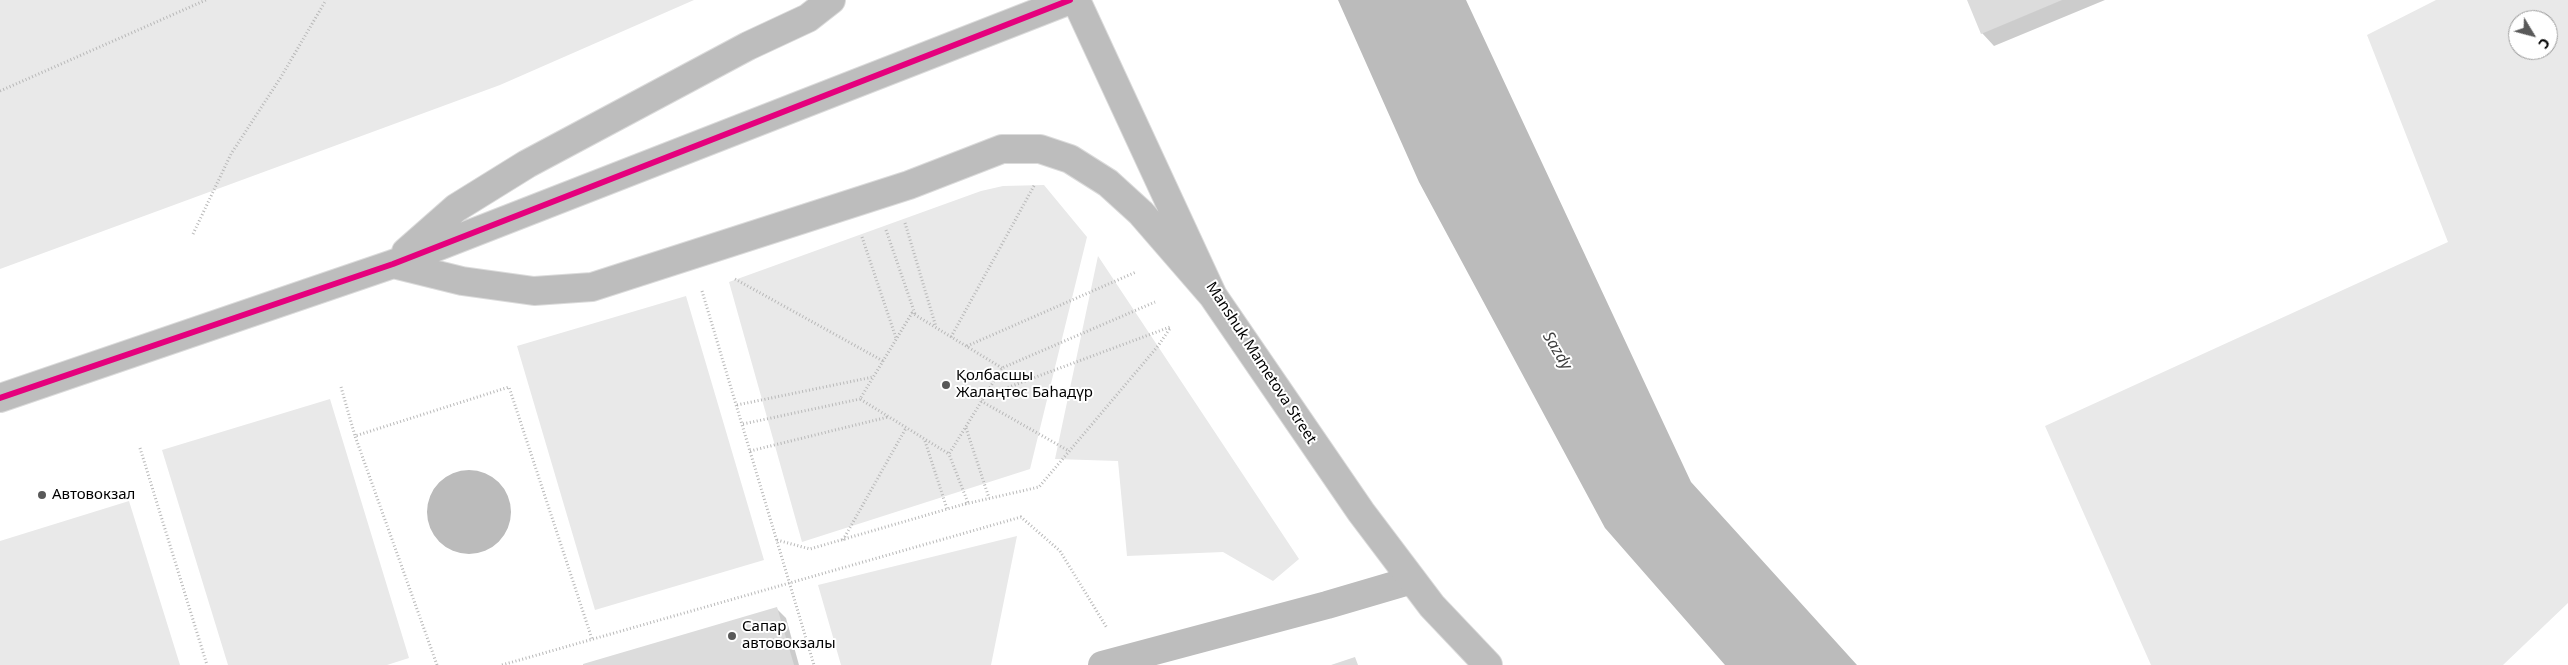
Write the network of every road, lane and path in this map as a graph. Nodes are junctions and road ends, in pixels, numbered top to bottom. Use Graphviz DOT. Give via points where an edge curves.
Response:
graph roads {
  1 [pos="206,0"];
  2 [pos="326,0"];
  3 [pos="831,0"];
  4 [pos="1070,0"];
  5 [pos="1076,0"];
  6 [pos="0,90"];
  7 [pos="1038,180"];
  8 [pos="905,222"];
  9 [pos="859,228"];
  10 [pos="886,228"];
  11 [pos="193,234"];
  12 [pos="393,264"];
  13 [pos="1136,272"];
  14 [pos="728,275"];
  15 [pos="702,291"];
  16 [pos="1213,296"];
  17 [pos="1155,302"];
  18 [pos="915,315"];
  19 [pos="936,328"];
  20 [pos="951,337"];
  21 [pos="896,339"];
  22 [pos="967,346"];
  23 [pos="883,361"];
  24 [pos="1002,368"];
  25 [pos="873,376"];
  26 [pos="341,387"];
  27 [pos="985,396"];
  28 [pos="0,398"];
  29 [pos="860,399"];
  30 [pos="981,401"];
  31 [pos="737,405"];
  32 [pos="889,417"];
  33 [pos="742,424"];
  34 [pos="966,427"];
  35 [pos="906,428"];
  36 [pos="355,436"];
  37 [pos="925,440"];
  38 [pos="140,448"];
  39 [pos="750,451"];
  40 [pos="1069,451"];
  41 [pos="949,454"];
  42 [pos="989,498"];
  43 [pos="965,504"];
  44 [pos="947,509"];
  45 [pos="776,540"];
  46 [pos="842,540"];
  47 [pos="1412,580"];
  48 [pos="789,583"];
  49 [pos="592,639"];
  50 [pos="1113,662"];
  51 [pos="207,665"];
  52 [pos="437,665"];
  53 [pos="502,665"];
  54 [pos="814,665"];
  55 [pos="1488,665"];
  1 -- 6 [label="path"];
  2 -- 11 [label="path" via="231,154"];
  3 -- 12 [label="main road" via="808,18 748,46 527,164 456,208"];
  4 -- 12 [label="main road"];
  5 -- 16 [label="main road, Manshuk Mametova Street"];
  7 -- 20 [label="path"];
  8 -- 19 [label="path"];
  9 -- 21 [label="path"];
  10 -- 18 [label="path"];
  12 -- 16 [label="main road" via="462,281 534,291 592,287 909,185 1002,148 1040,149 1070,159 1108,183 1141,213"];
  12 -- 28 [label="main road"];
  13 -- 22 [label="path"];
  14 -- 23 [label="path"];
  15 -- 31 [label="path"];
  16 -- 47 [label="main road, Manshuk Mametova Street" via="1360,512"];
  17 -- 24 [label="path"];
  18 -- 19 [label="path"];
  18 -- 21 [label="path" via="912,313"];
  19 -- 20 [label="path"];
  20 -- 22 [label="path"];
  21 -- 23 [label="path"];
  22 -- 24 [label="path"];
  23 -- 25 [label="path"];
  24 -- 27 [label="path"];
  25 -- 29 [label="path"];
  25 -- 31 [label="path"];
  26 -- 36 [label="path"];
  27 -- 30 [label="path"];
  27 -- 40 [label="path" via="1171,327"];
  29 -- 32 [label="path"];
  29 -- 33 [label="path"];
  30 -- 34 [label="path"];
  30 -- 40 [label="path"];
  31 -- 33 [label="path"];
  32 -- 35 [label="path"];
  32 -- 39 [label="path"];
  33 -- 39 [label="path"];
  34 -- 41 [label="path"];
  34 -- 42 [label="path"];
  35 -- 37 [label="path"];
  35 -- 46 [label="path"];
  36 -- 49 [label="path" via="510,387"];
  36 -- 52 [label="path"];
  37 -- 41 [label="path"];
  37 -- 44 [label="path"];
  38 -- 51 [label="path"];
  39 -- 45 [label="path"];
  40 -- 42 [label="path" via="1039,487"];
  41 -- 43 [label="path" via="968,503"];
  42 -- 43 [label="path"];
  43 -- 44 [label="path"];
  44 -- 46 [label="path"];
  45 -- 46 [label="path" via="810,549"];
  45 -- 48 [label="path"];
  47 -- 50 [label="main road"];
  47 -- 55 [label="main road, Manshuk Mametova Street"];
  48 -- 49 [label="path"];
  48 -- 50 [label="path" via="1021,517 1060,551"];
  48 -- 54 [label="path"];
  49 -- 53 [label="path"];
}
